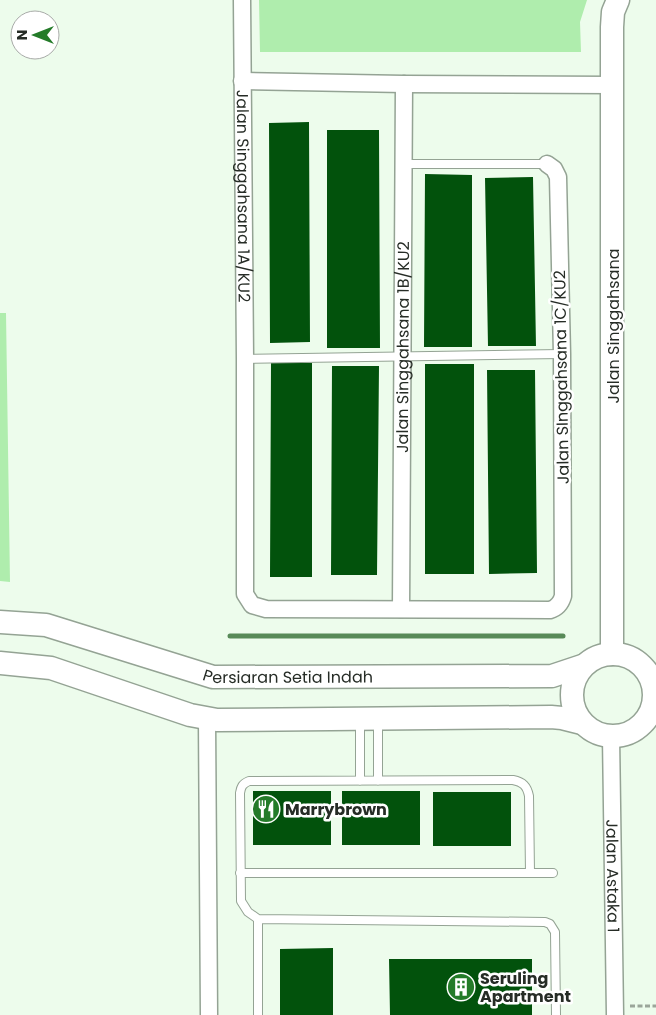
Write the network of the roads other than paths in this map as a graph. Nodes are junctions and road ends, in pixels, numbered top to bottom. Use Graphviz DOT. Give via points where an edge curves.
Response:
graph roads {
  1 [pos="242,0"];
  2 [pos="618,0"];
  3 [pos="242,81"];
  4 [pos="404,84"];
  5 [pos="613,85"];
  6 [pos="403,164"];
  7 [pos="547,164"];
  8 [pos="562,354"];
  9 [pos="402,356"];
  10 [pos="245,359"];
  11 [pos="401,609"];
  12 [pos="0,622"];
  13 [pos="612,654"];
  14 [pos="0,663"];
  15 [pos="582,666"];
  16 [pos="652,674"];
  17 [pos="207,718"];
  18 [pos="369,719"];
  19 [pos="650,720"];
  20 [pos="582,723"];
  21 [pos="611,736"];
  22 [pos="360,781"];
  23 [pos="378,781"];
  24 [pos="530,873"];
  25 [pos="553,873"];
  26 [pos="240,874"];
  27 [pos="258,919"];
  28 [pos="615,1010"];
  29 [pos="209,1015"];
  30 [pos="258,1015"];
  31 [pos="556,1015"];
  1 -- 3 [label="street"];
  2 -- 5 [label="street, Jalan Singgahsana" via="613,12"];
  3 -- 4 [label="street, Jalan Singgahsana 1A/KU2"];
  3 -- 10 [label="street, Jalan Singgahsana 1A/KU2"];
  4 -- 5 [label="street, Jalan Singgahsana 1A/KU2"];
  4 -- 6 [label="street, Jalan Singgahsana 1B/KU2"];
  5 -- 13 [label="street, Jalan Singgahsana"];
  6 -- 7 [label="lane"];
  6 -- 9 [label="street, Jalan Singgahsana 1B/KU2"];
  7 -- 8 [label="street, Jalan SInggahsana 1C/KU2" via="558,177"];
  8 -- 9 [label="lane"];
  8 -- 11 [label="street, Jalan SInggahsana 1C/KU2" via="563,596 558,605 550,610"];
  9 -- 10 [label="lane"];
  9 -- 11 [label="street, Jalan Singgahsana 1B/KU2"];
  10 -- 11 [label="street, Jalan Singgahsana 1A/KU2" via="244,594 252,605 266,608"];
  12 -- 15 [label="street, Persiaran Setia Indah" via="46,625 213,677 552,676"];
  13 -- 15 [label="street" via="592,658"];
  13 -- 16 [label="street" via="629,657"];
  14 -- 17 [label="street" via="51,668"];
  15 -- 20 [label="street" via="575,677 572,702"];
  16 -- 19 [label="street" via="654,697"];
  17 -- 18 [label="street"];
  17 -- 29 [label="street"];
  18 -- 20 [label="street" via="551,717"];
  18 -- 22 [label="lane"];
  18 -- 23 [label="lane"];
  19 -- 21 [label="street" via="624,735"];
  20 -- 21 [label="street" via="595,732"];
  21 -- 28 [label="street, Jalan Astaka 1"];
  22 -- 23 [label="lane"];
  22 -- 26 [label="lane" via="245,783 240,793"];
  23 -- 24 [label="lane" via="513,780 524,784 529,796"];
  24 -- 25 [label="lane"];
  24 -- 26 [label="lane"];
  26 -- 27 [label="lane" via="241,902"];
  27 -- 30 [label="lane"];
  27 -- 31 [label="lane" via="546,922 555,932"];
}
